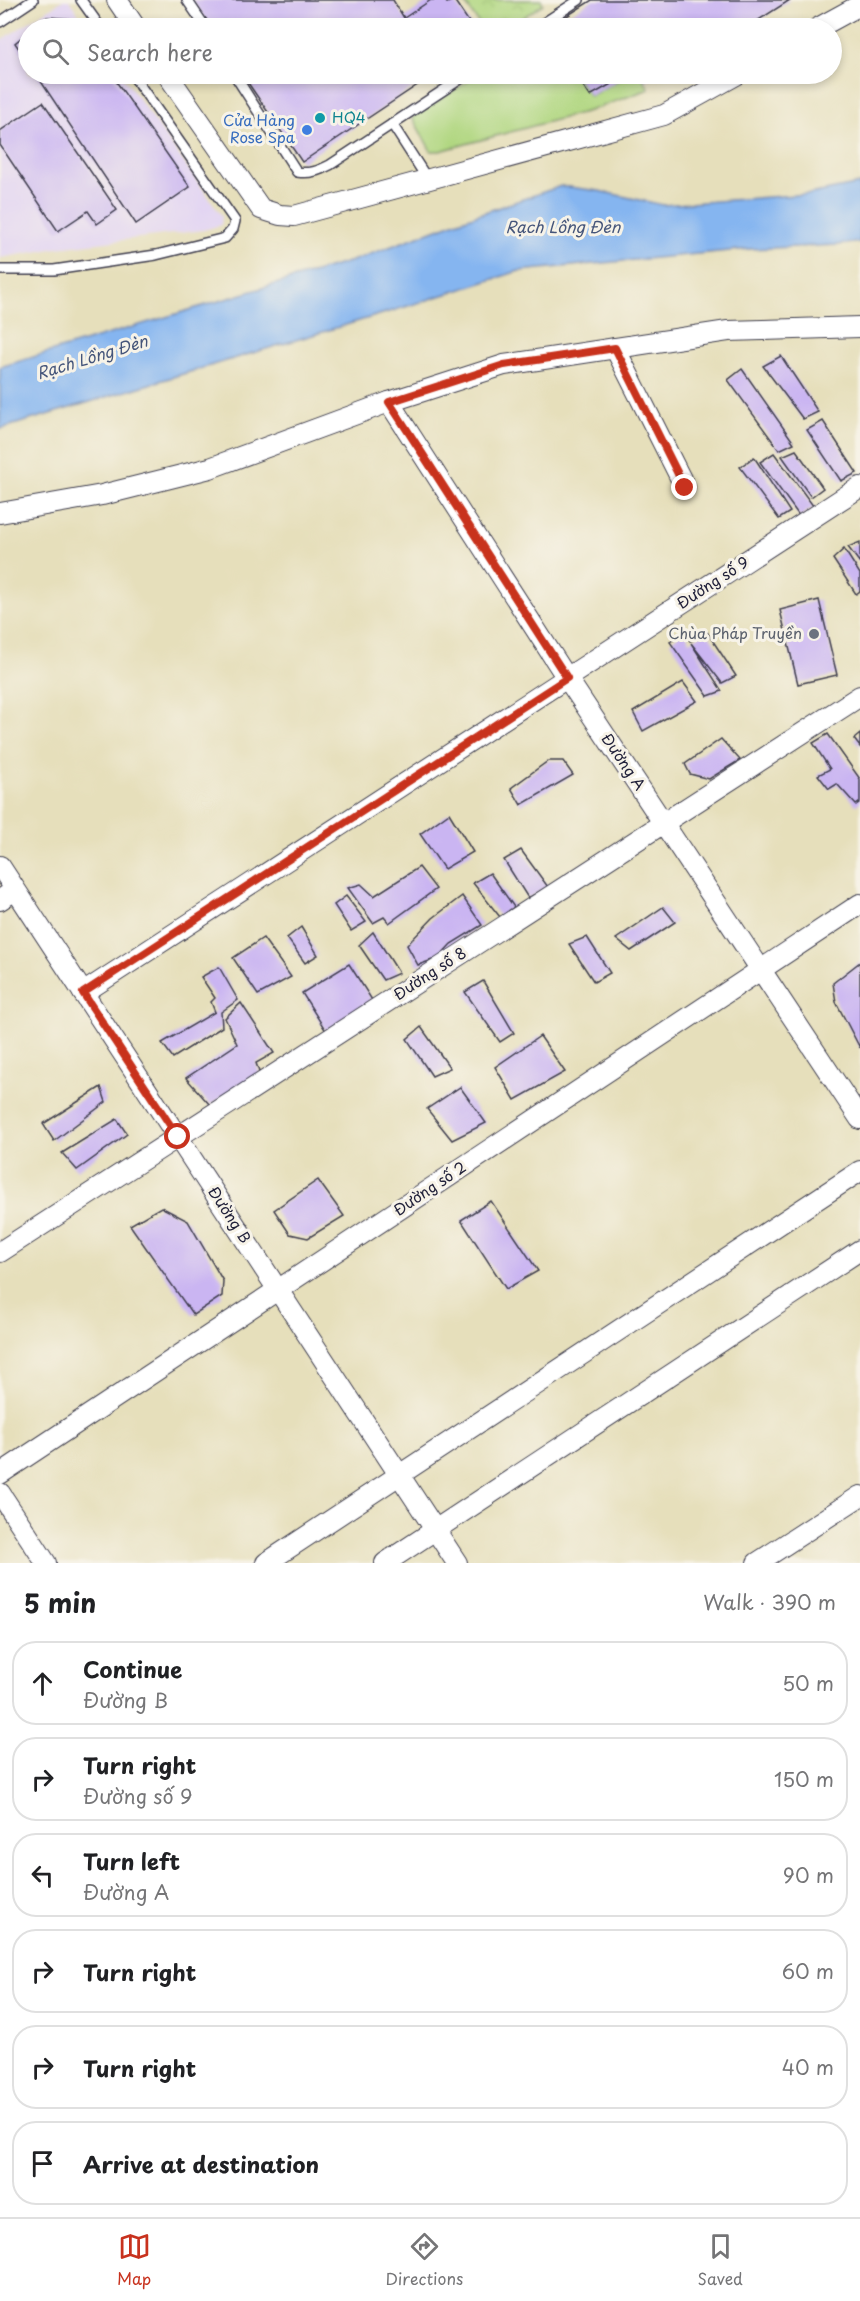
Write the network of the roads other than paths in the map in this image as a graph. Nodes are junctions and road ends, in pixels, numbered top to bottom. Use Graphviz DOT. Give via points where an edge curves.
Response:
graph roads {
  1 [pos="33,0"];
  2 [pos="81,0"];
  3 [pos="117,0"];
  4 [pos="187,0"];
  5 [pos="579,0"];
  6 [pos="860,5"];
  7 [pos="94,18"];
  8 [pos="129,18"];
  9 [pos="199,18"];
  10 [pos="551,18"];
  11 [pos="836,18"];
  12 [pos="0,22"];
  13 [pos="139,84"];
  14 [pos="174,84"];
  15 [pos="240,84"];
  16 [pos="453,84"];
  17 [pos="720,84"];
  18 [pos="392,124"];
  19 [pos="428,180"];
  20 [pos="0,270"];
  21 [pos="860,327"];
  22 [pos="615,348"];
  23 [pos="389,402"];
  24 [pos="860,486"];
  25 [pos="685,488"];
  26 [pos="0,513"];
  27 [pos="567,678"];
  28 [pos="860,696"];
  29 [pos="663,823"];
  30 [pos="0,866"];
  31 [pos="8,895"];
  32 [pos="860,903"];
  33 [pos="761,969"];
  34 [pos="83,993"];
  35 [pos="860,1119"];
  36 [pos="178,1137"];
  37 [pos="860,1171"];
  38 [pos="860,1250"];
  39 [pos="0,1252"];
  40 [pos="278,1290"];
  41 [pos="0,1474"];
  42 [pos="399,1474"];
  43 [pos="0,1493"];
  44 [pos="860,1496"];
  45 [pos="435,1529"];
  46 [pos="46,1563"];
  47 [pos="266,1563"];
  48 [pos="385,1563"];
  49 [pos="457,1563"];
  50 [pos="757,1563"];
  1 -- 12 [label="lane"];
  2 -- 7 [label="lane"];
  3 -- 8 [label="street"];
  4 -- 9 [label="lane"];
  5 -- 10 [label="lane"];
  6 -- 11 [label="street"];
  13 -- 20 [label="lane" via="235,221 233,229 225,238 156,255 54,270"];
  14 -- 19 [label="street" via="261,209 280,215 305,213"];
  15 -- 18 [label="lane" via="297,172 318,171"];
  16 -- 18 [label="lane"];
  17 -- 19 [label="street" via="663,115"];
  18 -- 19 [label="lane"];
  21 -- 22 [label="street" via="728,331"];
  22 -- 23 [label="street" via="504,365"];
  22 -- 25 [label="street"];
  23 -- 26 [label="street" via="210,468 102,495"];
  23 -- 27 [label="street, Đường A"];
  24 -- 27 [label="street, Đường số 9"];
  27 -- 29 [label="street, Đường A"];
  27 -- 34 [label="street, Đường số 9"];
  28 -- 29 [label="street, Đường số 8"];
  29 -- 33 [label="street, Đường A"];
  29 -- 36 [label="street, Đường số 8"];
  30 -- 31 [label="street, Đường B"];
  31 -- 34 [label="street, Đường B"];
  32 -- 33 [label="street, Đường số 2"];
  33 -- 35 [label="street, Đường A"];
  33 -- 40 [label="street, Đường số 2"];
  34 -- 36 [label="street, Đường B"];
  36 -- 39 [label="street, Đường số 8"];
  36 -- 40 [label="street, Đường B"];
  37 -- 42 [label="street"];
  38 -- 45 [label="street"];
  40 -- 41 [label="street, Đường số 2"];
  40 -- 42 [label="street, Đường B"];
  42 -- 45 [label="street, Đường B"];
  42 -- 47 [label="street"];
  43 -- 46 [label="street"];
  44 -- 50 [label="street"];
  45 -- 48 [label="street"];
  45 -- 49 [label="street, Đường B"];
}
